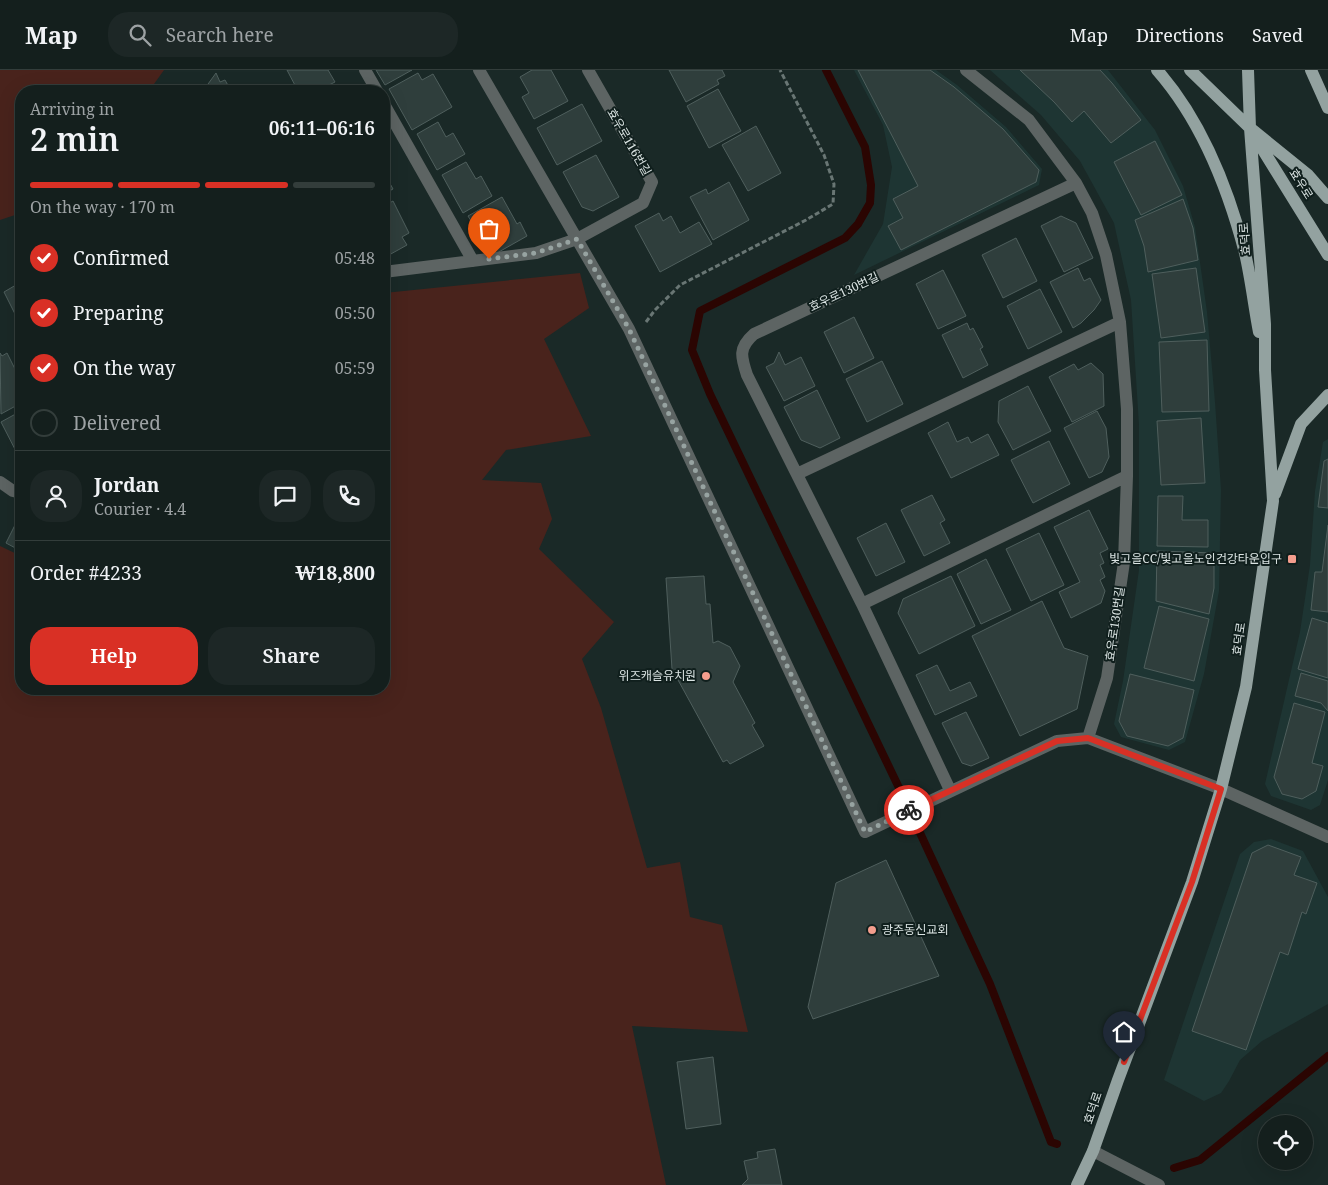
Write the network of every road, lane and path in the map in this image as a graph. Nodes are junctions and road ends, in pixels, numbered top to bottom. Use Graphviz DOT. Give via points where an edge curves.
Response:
graph roads {
  1 [pos="365,70"];
  2 [pos="479,70"];
  3 [pos="588,70"];
  4 [pos="780,70"];
  5 [pos="966,70"];
  6 [pos="1157,70"];
  7 [pos="1190,70"];
  8 [pos="1248,70"];
  9 [pos="1311,70"];
  10 [pos="374,85"];
  11 [pos="1328,108"];
  12 [pos="390,115"];
  13 [pos="1250,128"];
  14 [pos="1076,183"];
  15 [pos="1328,198"];
  16 [pos="577,239"];
  17 [pos="1328,255"];
  18 [pos="473,261"];
  19 [pos="390,271"];
  20 [pos="1120,322"];
  21 [pos="629,329"];
  22 [pos="1265,370"];
  23 [pos="1328,394"];
  24 [pos="797,474"];
  25 [pos="1127,476"];
  26 [pos="0,482"];
  27 [pos="15,492"];
  28 [pos="1273,501"];
  29 [pos="862,604"];
  30 [pos="1088,738"];
  31 [pos="1221,789"];
  32 [pos="950,790"];
  33 [pos="1328,837"];
  34 [pos="1093,1151"];
  35 [pos="1077,1185"];
  36 [pos="1159,1185"];
  1 -- 10 [label="street"];
  2 -- 16 [label="street"];
  3 -- 16 [label="street, 효우로116번길" via="652,182 643,203"];
  4 -- 21 [label="path" via="824,155 834,184 833,204 680,284 648,321"];
  5 -- 14 [label="street, 효우로130번길" via="1029,120"];
  6 -- 22 [label="main road" via="1198,130 1226,190 1245,255"];
  7 -- 13 [label="main road, 효우로"];
  8 -- 13 [label="main road, 효덕로"];
  9 -- 11 [label="main road"];
  12 -- 18 [label="street"];
  13 -- 15 [label="main road, 효우로" via="1308,175"];
  13 -- 17 [label="main road, 효우로"];
  13 -- 22 [label="main road, 효덕로" via="1265,324"];
  14 -- 20 [label="street, 효우로130번길" via="1092,213 1106,255"];
  14 -- 24 [label="street, 효우로130번길" via="763,330 748,340 742,358 747,375"];
  16 -- 18 [label="street, 효우로116번길" via="536,253"];
  16 -- 21 [label="street"];
  18 -- 19 [label="street, 효우로116번길"];
  20 -- 24 [label="street"];
  20 -- 25 [label="street, 효우로130번길" via="1127,409"];
  21 -- 32 [label="street" via="865,832"];
  22 -- 28 [label="main road, 효덕로"];
  23 -- 28 [label="main road" via="1301,424"];
  24 -- 29 [label="street, 효우로130번길"];
  25 -- 29 [label="street"];
  25 -- 30 [label="street, 효우로130번길" via="1124,562 1107,678"];
  26 -- 27 [label="street"];
  28 -- 31 [label="main road, 효덕로" via="1246,688"];
  29 -- 32 [label="street, 효우로130번길"];
  30 -- 31 [label="street"];
  30 -- 32 [label="street" via="1057,741"];
  31 -- 33 [label="street"];
  31 -- 34 [label="main road, 효덕로" via="1192,882"];
  34 -- 35 [label="main road, 효덕로"];
  34 -- 36 [label="street"];
}
